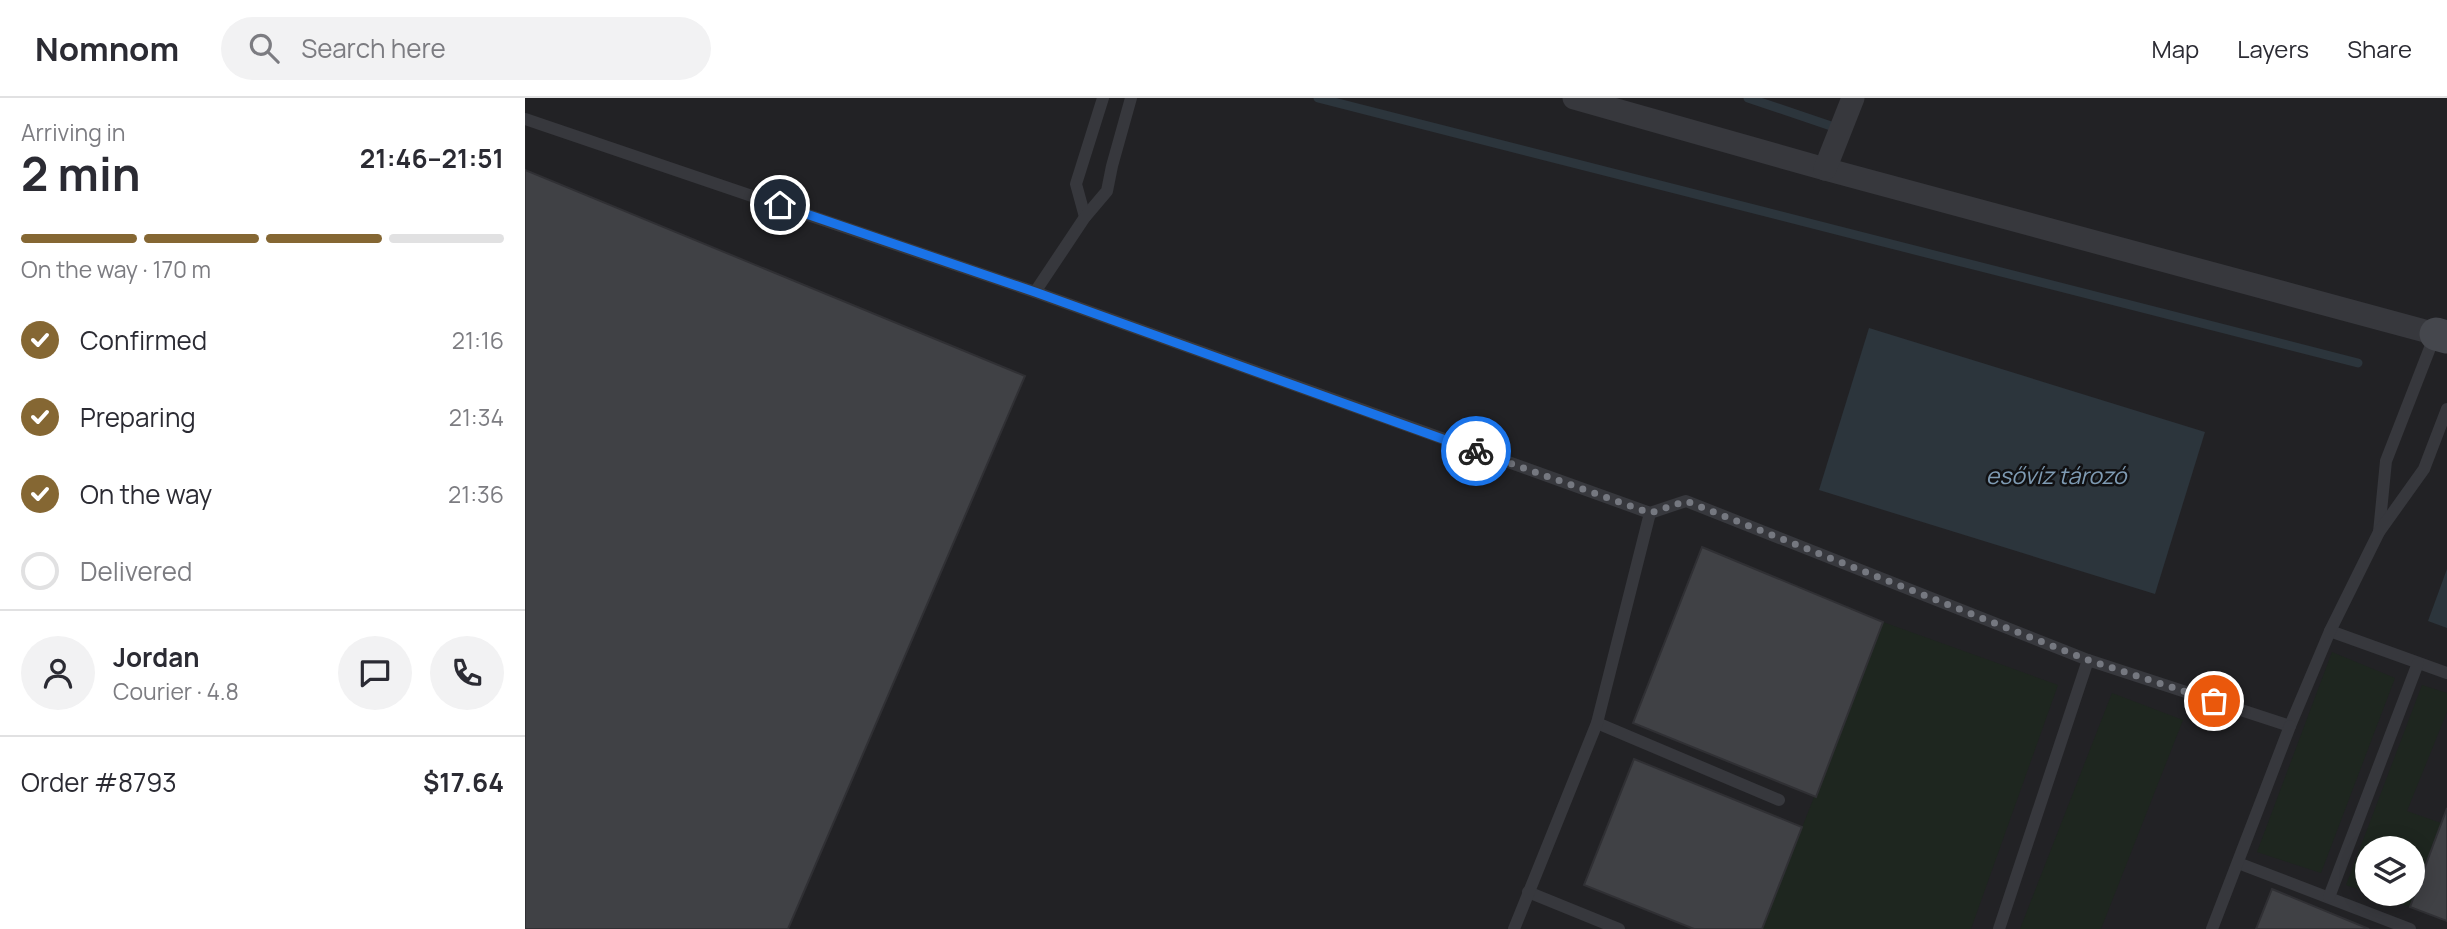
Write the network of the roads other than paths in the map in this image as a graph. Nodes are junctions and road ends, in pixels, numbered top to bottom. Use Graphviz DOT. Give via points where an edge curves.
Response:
graph roads {
  1 [pos="1103,98"];
  2 [pos="1131,98"];
  3 [pos="1574,98"];
  4 [pos="1853,98"];
  5 [pos="525,119"];
  6 [pos="1825,169"];
  7 [pos="1085,217"];
  8 [pos="1035,292"];
  9 [pos="2442,335"];
  10 [pos="2447,409"];
  11 [pos="1650,513"];
  12 [pos="2379,532"];
  13 [pos="2330,631"];
  14 [pos="2088,660"];
  15 [pos="2418,663"];
  16 [pos="2447,673"];
  17 [pos="1597,723"];
  18 [pos="2290,726"];
  19 [pos="1779,800"];
  20 [pos="2238,863"];
  21 [pos="1528,892"];
  22 [pos="2329,897"];
  23 [pos="1514,929"];
  24 [pos="1619,929"];
  25 [pos="1999,929"];
  26 [pos="2212,929"];
  27 [pos="2410,929"];
  1 -- 7 [label="lane" via="1076,184"];
  2 -- 7 [label="lane" via="1107,191"];
  3 -- 6 [label="street"];
  4 -- 6 [label="street"];
  5 -- 8 [label="lane"];
  6 -- 9 [label="street"];
  7 -- 8 [label="lane"];
  8 -- 11 [label="lane"];
  9 -- 12 [label="lane" via="2386,461"];
  10 -- 12 [label="lane" via="2424,468"];
  11 -- 14 [label="lane" via="1686,501"];
  11 -- 17 [label="lane"];
  12 -- 13 [label="lane"];
  13 -- 15 [label="lane"];
  13 -- 18 [label="lane"];
  14 -- 18 [label="lane"];
  14 -- 25 [label="lane"];
  15 -- 16 [label="lane"];
  15 -- 22 [label="lane"];
  17 -- 19 [label="lane"];
  17 -- 21 [label="lane"];
  18 -- 20 [label="lane"];
  20 -- 22 [label="lane"];
  20 -- 26 [label="lane"];
  21 -- 23 [label="lane"];
  21 -- 24 [label="lane"];
  22 -- 27 [label="lane"];
}
